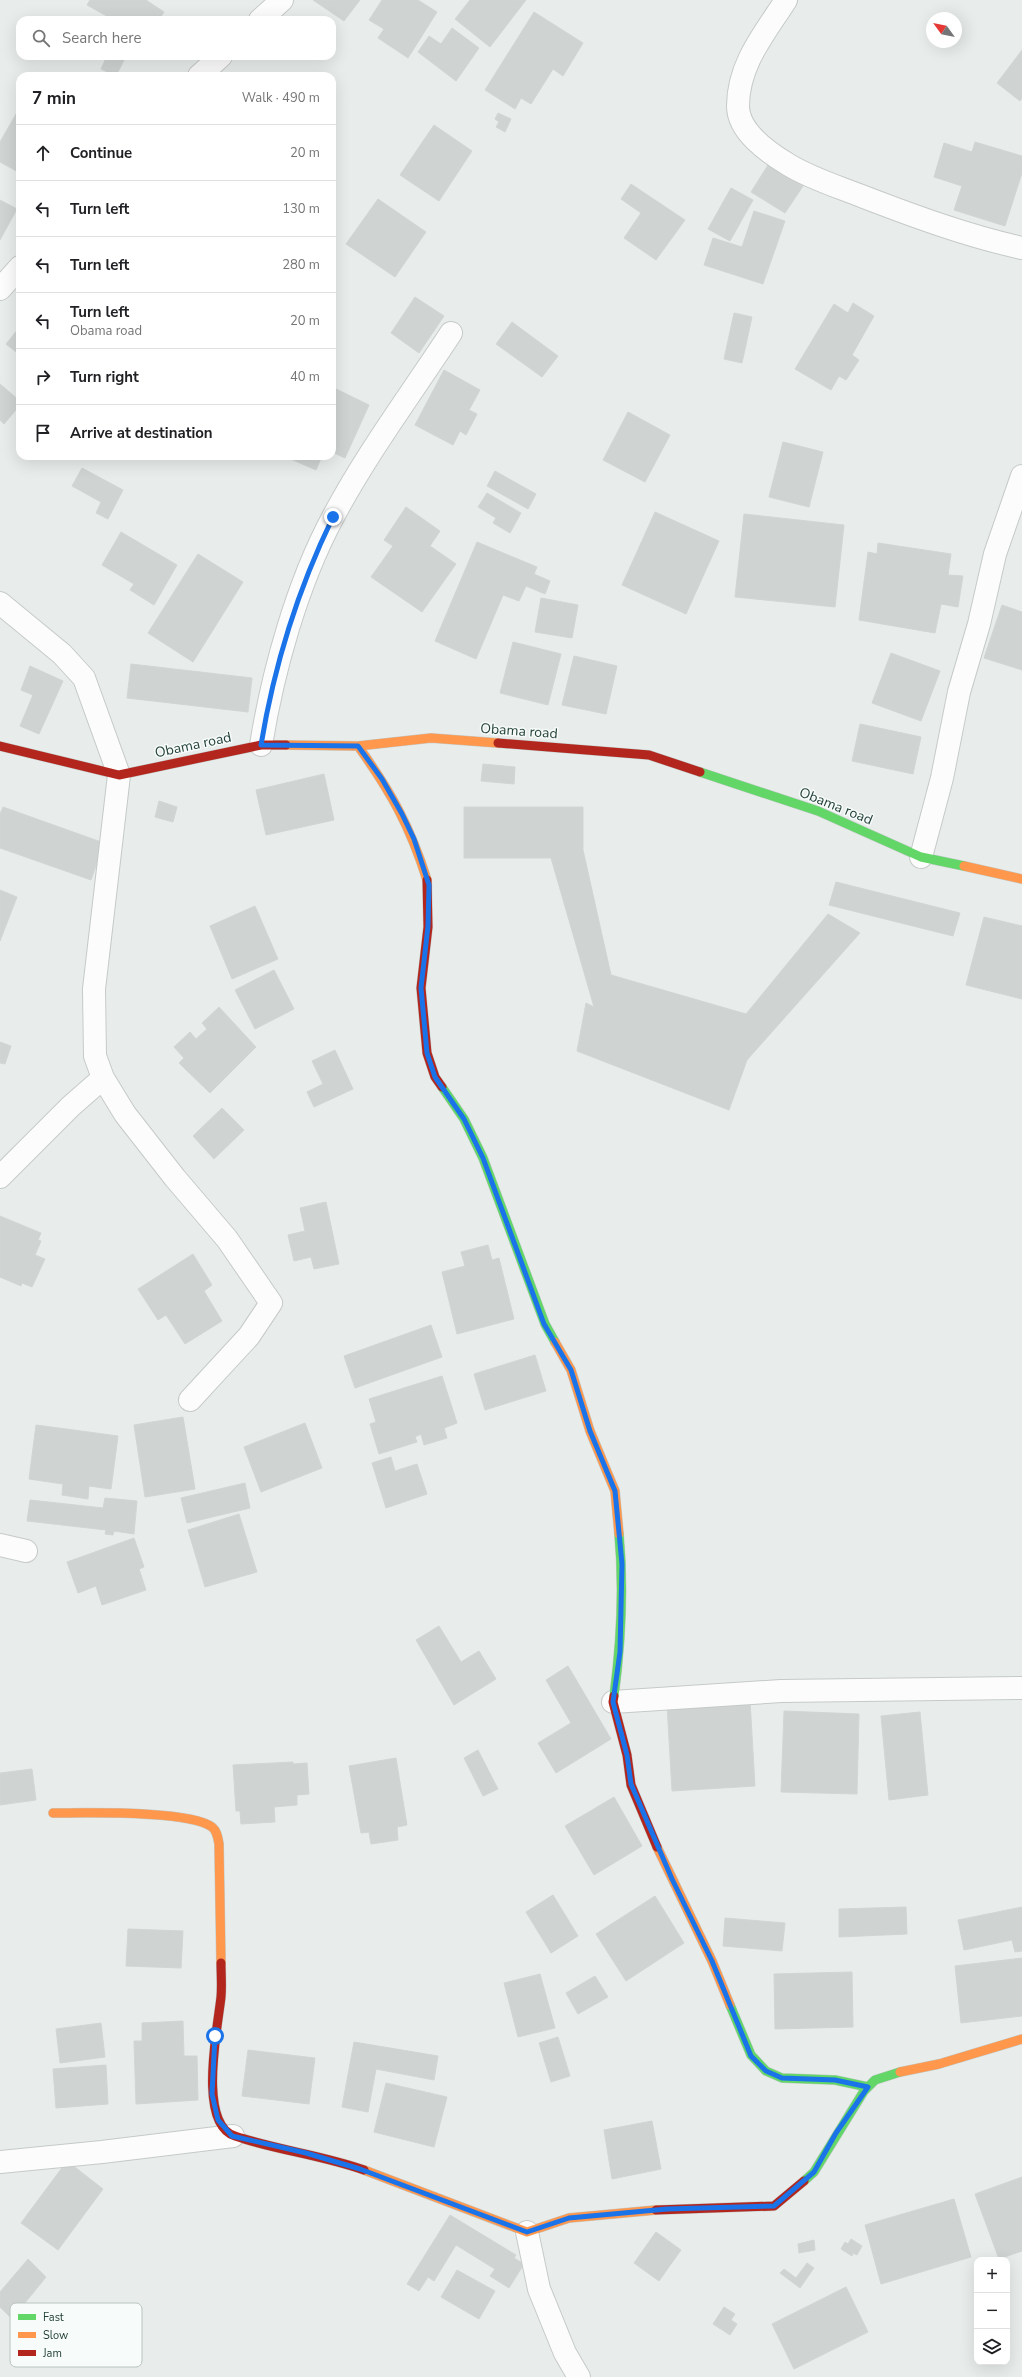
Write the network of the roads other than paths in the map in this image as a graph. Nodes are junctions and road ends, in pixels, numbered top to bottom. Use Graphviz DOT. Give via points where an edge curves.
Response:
graph roads {
  1 [pos="282,0"];
  2 [pos="786,0"];
  3 [pos="264,16"];
  4 [pos="217,60"];
  5 [pos="203,72"];
  6 [pos="1022,248"];
  7 [pos="16,271"];
  8 [pos="0,289"];
  9 [pos="451,333"];
  10 [pos="1022,476"];
  11 [pos="0,603"];
  12 [pos="261,745"];
  13 [pos="0,746"];
  14 [pos="358,746"];
  15 [pos="119,775"];
  16 [pos="921,857"];
  17 [pos="1022,879"];
  18 [pos="103,1078"];
  19 [pos="0,1177"];
  20 [pos="190,1400"];
  21 [pos="0,1545"];
  22 [pos="26,1550"];
  23 [pos="1022,1688"];
  24 [pos="613,1702"];
  25 [pos="52,1813"];
  26 [pos="1022,2040"];
  27 [pos="868,2087"];
  28 [pos="232,2136"];
  29 [pos="0,2162"];
  30 [pos="527,2232"];
  31 [pos="579,2377"];
  1 -- 3 [label="street"];
  2 -- 6 [label="street" via="745,67 738,107 743,125 753,136 769,152 791,166 828,183 985,240"];
  4 -- 5 [label="street"];
  7 -- 8 [label="street"];
  9 -- 12 [label="street" via="363,467 314,555 277,662"];
  10 -- 16 [label="street" via="995,554 979,624 959,692 942,778"];
  11 -- 15 [label="street" via="62,654 84,678"];
  12 -- 14 [label="street, Obama road"];
  12 -- 15 [label="street, Obama road"];
  13 -- 15 [label="street, Obama road"];
  14 -- 16 [label="street, Obama road" via="431,738 649,755 818,811"];
  14 -- 24 [label="street" via="382,779 402,814 414,839 429,885 428,926 421,988 427,1053 435,1077 464,1119 483,1158 544,1324 571,1370 590,1431 615,1491 622,1564 620,1652"];
  15 -- 18 [label="street" via="94,989 95,1050"];
  16 -- 17 [label="street, Obama road"];
  18 -- 19 [label="street"];
  18 -- 20 [label="street" via="125,1114 227,1239 270,1303 249,1336"];
  21 -- 22 [label="street"];
  23 -- 24 [label="street" via="781,1691"];
  24 -- 27 [label="street" via="627,1755 631,1784 672,1879 712,1961 751,2056 766,2071 782,2078 835,2080"];
  25 -- 28 [label="street" via="169,1816 207,1824 217,1833 220,1847 221,1995 215,2036 212,2094 218,2120"];
  26 -- 27 [label="street" via="939,2064 886,2075"];
  27 -- 30 [label="street" via="836,2133 814,2172 774,2206 667,2209 576,2218"];
  28 -- 29 [label="street"];
  28 -- 30 [label="street" via="306,2153 360,2169"];
  30 -- 31 [label="street" via="539,2289 564,2353"];
}
